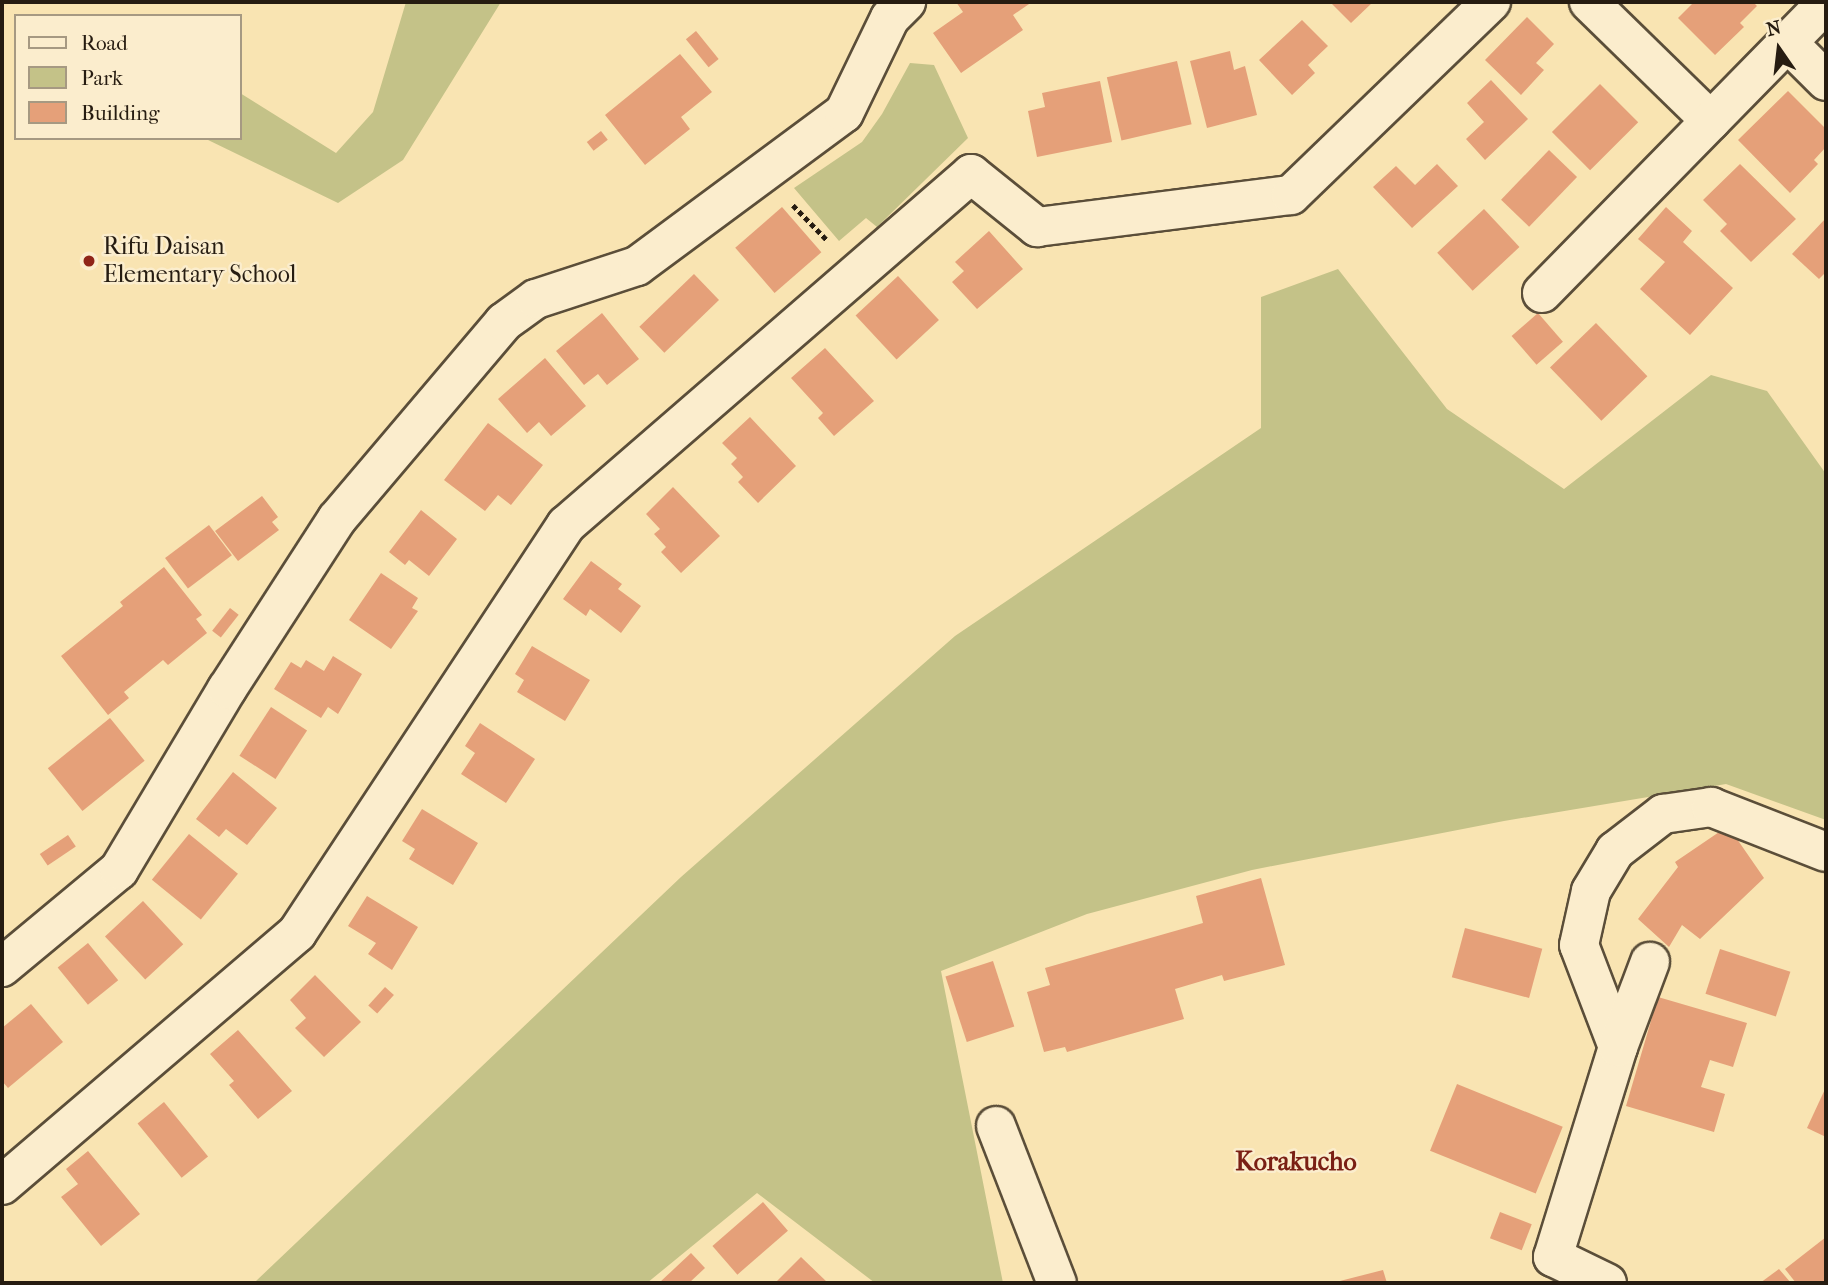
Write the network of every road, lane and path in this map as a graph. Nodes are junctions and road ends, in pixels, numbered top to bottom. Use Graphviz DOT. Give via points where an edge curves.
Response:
graph roads {
  1 [pos="906,2"];
  2 [pos="1491,2"];
  3 [pos="1589,2"];
  4 [pos="1826,3"];
  5 [pos="1787,42"];
  6 [pos="1826,81"];
  7 [pos="1711,121"];
  8 [pos="763,173"];
  9 [pos="858,272"];
  10 [pos="1542,293"];
  11 [pos="1826,852"];
  12 [pos="1650,962"];
  13 [pos="2,967"];
  14 [pos="1618,1047"];
  15 [pos="996,1126"];
  16 [pos="2,1185"];
  17 [pos="1056,1283"];
  18 [pos="1607,1283"];
  1 -- 8 [label="street" via="890,18 844,113"];
  2 -- 9 [label="street" via="1291,195 1037,227 971,174"];
  3 -- 7 [label="street"];
  4 -- 5 [label="street"];
  5 -- 6 [label="street"];
  5 -- 7 [label="street"];
  7 -- 10 [label="street"];
  8 -- 9 [label="path"];
  8 -- 13 [label="street" via="637,266 536,299 504,322 337,519 227,689 119,870"];
  9 -- 16 [label="street" via="565,525 297,933"];
  11 -- 14 [label="street" via="1711,807 1663,814 1615,851 1591,891 1579,945"];
  12 -- 14 [label="street"];
  14 -- 18 [label="street" via="1553,1256"];
  15 -- 17 [label="street"];
}
